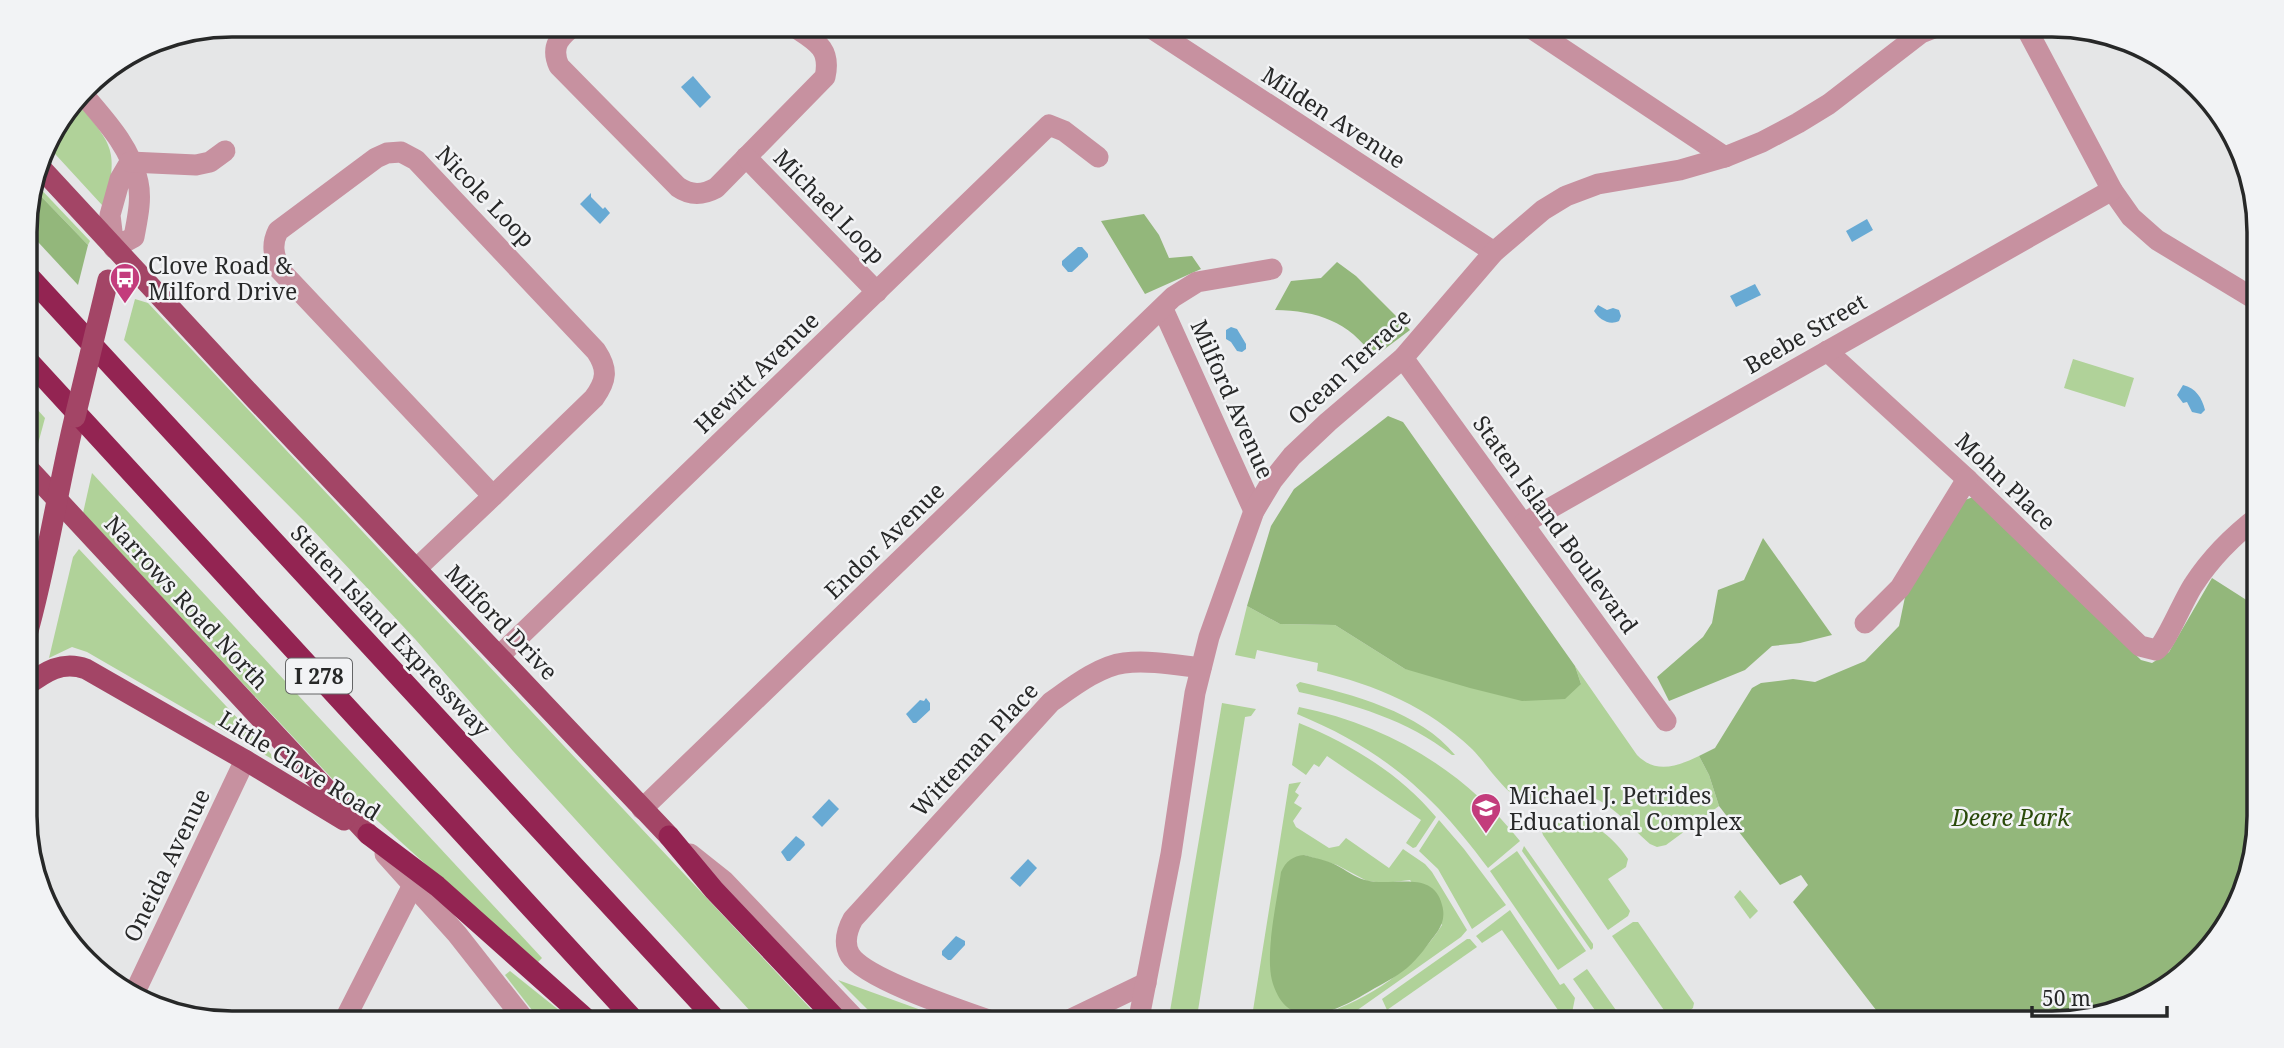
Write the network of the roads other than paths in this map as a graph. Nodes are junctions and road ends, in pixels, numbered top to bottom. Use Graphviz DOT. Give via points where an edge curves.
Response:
graph roads {
  1 [pos="560,37"];
  2 [pos="808,37"];
  3 [pos="1165,37"];
  4 [pos="1545,37"];
  5 [pos="1906,37"];
  6 [pos="2031,37"];
  7 [pos="88,101"];
  8 [pos="225,151"];
  9 [pos="746,157"];
  10 [pos="1098,157"];
  11 [pos="1725,157"];
  12 [pos="130,162"];
  13 [pos="46,173"];
  14 [pos="2112,190"];
  15 [pos="114,248"];
  16 [pos="1494,253"];
  17 [pos="1272,269"];
  18 [pos="37,285"];
  19 [pos="877,292"];
  20 [pos="2247,294"];
  21 [pos="1163,309"];
  22 [pos="1828,351"];
  23 [pos="1403,358"];
  24 [pos="37,370"];
  25 [pos="37,478"];
  26 [pos="1967,480"];
  27 [pos="494,496"];
  28 [pos="57,501"];
  29 [pos="1254,511"];
  30 [pos="1524,523"];
  31 [pos="2247,527"];
  32 [pos="416,569"];
  33 [pos="37,596"];
  34 [pos="1865,623"];
  35 [pos="499,656"];
  36 [pos="1201,668"];
  37 [pos="37,679"];
  38 [pos="1666,721"];
  39 [pos="245,760"];
  40 [pos="642,809"];
  41 [pos="368,834"];
  42 [pos="668,836"];
  43 [pos="413,885"];
  44 [pos="1146,983"];
  45 [pos="137,987"];
  46 [pos="349,1011"];
  47 [pos="518,1011"];
  48 [pos="578,1011"];
  49 [pos="626,1011"];
  50 [pos="708,1011"];
  51 [pos="830,1011"];
  52 [pos="848,1011"];
  53 [pos="965,1011"];
  54 [pos="1088,1011"];
  55 [pos="1140,1011"];
  1 -- 9 [label="street, Michael Loop" via="556,44 559,66 678,187 695,194 709,192"];
  2 -- 9 [label="street, Michael Loop" via="825,52 825,77"];
  3 -- 16 [label="street, Milden Avenue"];
  4 -- 11 [label="street"];
  5 -- 11 [label="street, Ocean Terrace" via="1829,104"];
  6 -- 14 [label="street"];
  7 -- 12 [label="street" via="114,132"];
  8 -- 12 [label="street" via="196,165"];
  9 -- 19 [label="street, Michael Loop"];
  10 -- 19 [label="street, Hewitt Avenue" via="1049,125"];
  11 -- 16 [label="street, Ocean Terrace" via="1681,170 1598,184 1566,196"];
  12 -- 15 [label="street" via="110,215"];
  13 -- 15 [label="main road, Milford Drive"];
  14 -- 20 [label="street" via="2131,217 2157,240"];
  14 -- 22 [label="street, Beebe Street"];
  15 -- 28 [label="main road, bridge"];
  15 -- 32 [label="main road, Milford Drive"];
  16 -- 23 [label="street, Ocean Terrace"];
  17 -- 21 [label="street" via="1197,282"];
  18 -- 50 [label="highway, Staten Island Expressway / I 278"];
  19 -- 35 [label="street, Hewitt Avenue"];
  21 -- 29 [label="street, Milford Avenue"];
  21 -- 40 [label="street, Endor Avenue"];
  22 -- 26 [label="street, Mohn Place"];
  22 -- 30 [label="street, Beebe Street"];
  23 -- 29 [label="street, Ocean Terrace" via="1292,456"];
  23 -- 30 [label="street, Staten Island Boulevard"];
  24 -- 49 [label="highway, I 278"];
  25 -- 28 [label="main road, Narrows Road North"];
  26 -- 31 [label="street, Mohn Place" via="2140,646 2149,649 2162,647 2194,583"];
  26 -- 34 [label="street" via="1900,588"];
  27 -- 27 [label="street, Nicole Loop" via="279,269 273,253 278,231 387,153 401,152 416,160 603,362 607,375 594,398"];
  27 -- 32 [label="street, Nicole Loop"];
  28 -- 33 [label="main road"];
  28 -- 41 [label="main road, Narrows Road North"];
  29 -- 36 [label="street, Ocean Terrace"];
  30 -- 38 [label="street, Staten Island Boulevard"];
  32 -- 35 [label="main road, Milford Drive"];
  35 -- 40 [label="main road, Milford Drive"];
  36 -- 44 [label="street, Ocean Terrace"];
  36 -- 53 [label="street, Witteman Place" via="1121,663 1086,678 1051,702 853,919 846,944 854,960 919,994"];
  37 -- 39 [label="main road, Little Clove Road" via="55,668 79,667"];
  39 -- 41 [label="main road, Little Clove Road"];
  39 -- 45 [label="street, Oneida Avenue"];
  40 -- 42 [label="main road, Milford Drive"];
  41 -- 43 [label="street, Little Clove Road"];
  41 -- 48 [label="highway" via="437,886"];
  42 -- 51 [label="highway"];
  42 -- 52 [label="street, Milford Drive" via="724,881"];
  43 -- 46 [label="street"];
  43 -- 47 [label="street, Little Clove Road"];
  44 -- 54 [label="street"];
  44 -- 55 [label="street, Ocean Terrace"];
}
